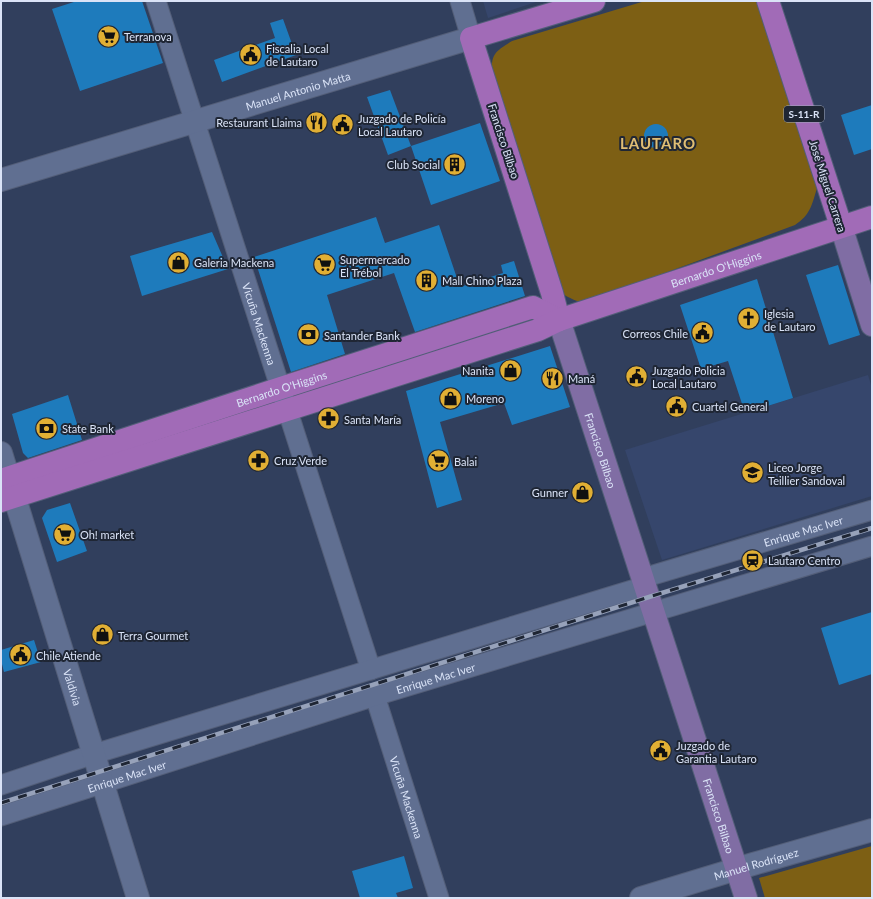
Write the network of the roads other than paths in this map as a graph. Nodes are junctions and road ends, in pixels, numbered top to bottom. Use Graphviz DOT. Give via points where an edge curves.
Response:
graph roads {
  1 [pos="156,1"];
  2 [pos="460,1"];
  3 [pos="594,1"];
  4 [pos="768,1"];
  5 [pos="471,38"];
  6 [pos="195,122"];
  7 [pos="1,180"];
  8 [pos="872,217"];
  9 [pos="841,226"];
  10 [pos="559,320"];
  11 [pos="872,325"];
  12 [pos="281,388"];
  13 [pos="288,411"];
  14 [pos="1,453"];
  15 [pos="6,489"];
  16 [pos="872,510"];
  17 [pos="872,546"];
  18 [pos="644,582"];
  19 [pos="654,613"];
  20 [pos="371,670"];
  21 [pos="375,696"];
  22 [pos="94,754"];
  23 [pos="102,783"];
  24 [pos="1,785"];
  25 [pos="1,816"];
  26 [pos="872,830"];
  27 [pos="737,869"];
  28 [pos="138,898"];
  29 [pos="439,898"];
  30 [pos="641,898"];
  31 [pos="746,898"];
  1 -- 6 [label="street, Vicuña Mackenna"];
  2 -- 5 [label="street, Francisco Bilbao"];
  3 -- 5 [label="main road, Manuel Antonio Matta"];
  4 -- 9 [label="main road, José Miguel Carrera / S-11-R"];
  5 -- 6 [label="street, Manuel Antonio Matta"];
  5 -- 10 [label="main road, Francisco Bilbao"];
  6 -- 7 [label="street, Manuel Antonio Matta"];
  6 -- 12 [label="street, Vicuña Mackenna"];
  8 -- 9 [label="main road, Bernardo O'Higgins"];
  9 -- 10 [label="main road, Bernardo O'Higgins"];
  9 -- 11 [label="main road, José Miguel Carrera"];
  10 -- 12 [label="main road, Bernardo O'Higgins" via="534,307"];
  10 -- 13 [label="main road, Bernardo O'Higgins" via="538,330"];
  10 -- 18 [label="main road, Francisco Bilbao"];
  12 -- 13 [label="street, Vicuña Mackenna"];
  12 -- 15 [label="main road, Bernardo O'Higgins"];
  13 -- 15 [label="main road, Bernardo O'Higgins"];
  13 -- 20 [label="street, Vicuña Mackenna"];
  14 -- 15 [label="street, Valdivia"];
  15 -- 22 [label="street, Valdivia"];
  16 -- 18 [label="street, Enrique Mac Iver"];
  17 -- 19 [label="street, Enrique Mac Iver"];
  18 -- 19 [label="main road, Francisco Bilbao"];
  18 -- 20 [label="street, Enrique Mac Iver"];
  19 -- 21 [label="street, Enrique Mac Iver"];
  19 -- 27 [label="main road, Francisco Bilbao"];
  20 -- 22 [label="street, Enrique Mac Iver"];
  21 -- 23 [label="street, Enrique Mac Iver"];
  21 -- 29 [label="street, Vicuña Mackenna"];
  22 -- 23 [label="street, Valdivia"];
  22 -- 24 [label="street, Enrique Mac Iver"];
  23 -- 25 [label="street, Enrique Mac Iver"];
  23 -- 28 [label="street, Valdivia"];
  26 -- 27 [label="street, Manuel Rodríguez"];
  27 -- 30 [label="street, Manuel Rodríguez"];
  27 -- 31 [label="main road, Francisco Bilbao"];
}
